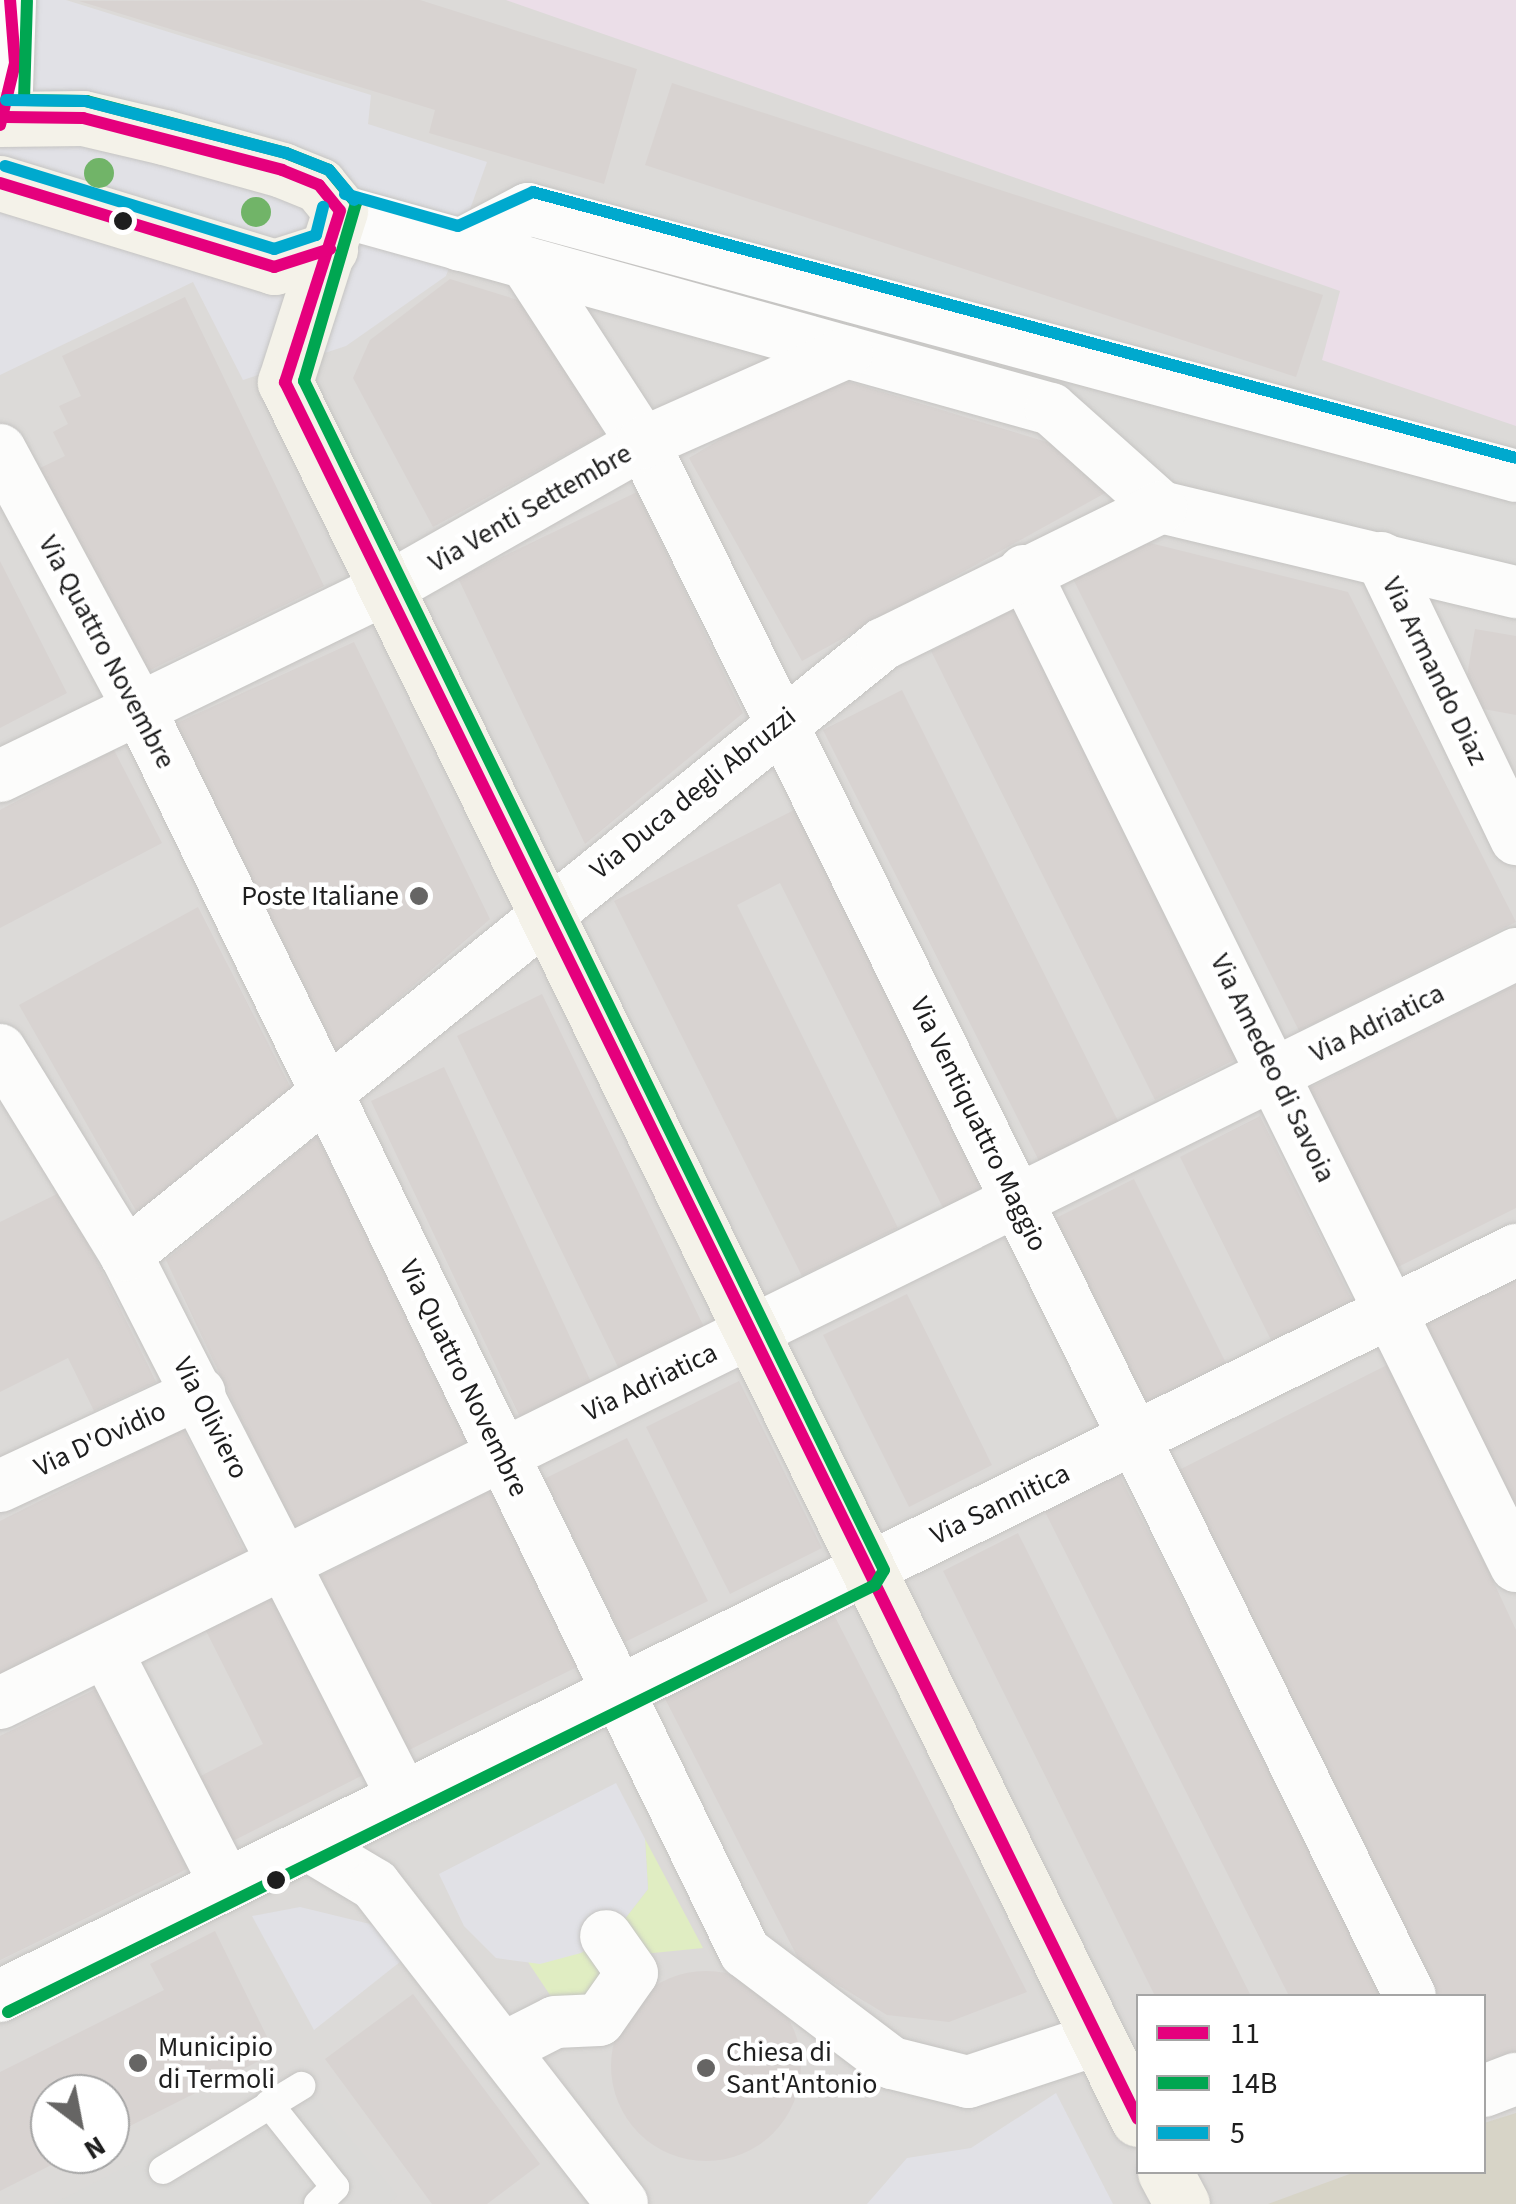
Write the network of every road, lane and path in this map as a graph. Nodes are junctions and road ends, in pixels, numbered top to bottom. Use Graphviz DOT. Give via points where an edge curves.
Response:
graph roads {
  1 [pos="10,0"];
  2 [pos="2,120"];
  3 [pos="0,184"];
  4 [pos="335,230"];
  5 [pos="460,244"];
  6 [pos="526,263"];
  7 [pos="848,352"];
  8 [pos="643,443"];
  9 [pos="0,450"];
  10 [pos="1516,476"];
  11 [pos="1161,508"];
  12 [pos="1380,558"];
  13 [pos="1024,572"];
  14 [pos="388,588"];
  15 [pos="1516,592"];
  16 [pos="141,712"];
  17 [pos="781,722"];
  18 [pos="0,776"];
  19 [pos="1516,839"];
  20 [pos="548,910"];
  21 [pos="1516,954"];
  22 [pos="0,1050"];
  23 [pos="1277,1072"];
  24 [pos="325,1101"];
  25 [pos="1016,1201"];
  26 [pos="1516,1250"];
  27 [pos="126,1255"];
  28 [pos="1388,1313"];
  29 [pos="753,1331"];
  30 [pos="199,1393"];
  31 [pos="1134,1438"];
  32 [pos="504,1454"];
  33 [pos="4,1473"];
  34 [pos="284,1563"];
  35 [pos="1516,1566"];
  36 [pos="868,1569"];
  37 [pos="106,1651"];
  38 [pos="612,1695"];
  39 [pos="0,1703"];
  40 [pos="403,1798"];
  41 [pos="308,1845"];
  42 [pos="226,1884"];
  43 [pos="606,1936"];
  44 [pos="1409,1994"];
  45 [pos="0,1996"];
  46 [pos="1098,2039"];
  47 [pos="504,2048"];
  48 [pos="1516,2079"];
  49 [pos="300,2086"];
  50 [pos="1486,2090"];
  51 [pos="269,2104"];
  52 [pos="1136,2114"];
  53 [pos="162,2170"];
  54 [pos="1166,2174"];
  55 [pos="318,2204"];
  56 [pos="622,2204"];
  57 [pos="1182,2204"];
  1 -- 2 [label="street" via="15,63"];
  2 -- 4 [label="street" via="83,118 265,165 319,186"];
  3 -- 4 [label="street" via="274,267"];
  4 -- 5 [label="street"];
  4 -- 14 [label="street" via="285,382"];
  5 -- 6 [label="street"];
  5 -- 10 [label="street" via="528,209"];
  6 -- 7 [label="street"];
  6 -- 8 [label="street, Via Ventiquattro Maggio"];
  7 -- 8 [label="street, Via Venti Settembre"];
  7 -- 11 [label="street" via="1050,410"];
  8 -- 14 [label="street, Via Venti Settembre"];
  8 -- 17 [label="street, Via Ventiquattro Maggio"];
  9 -- 16 [label="street, Via Quattro Novembre"];
  11 -- 12 [label="street"];
  11 -- 13 [label="street, Via Duca degli Abruzzi"];
  12 -- 15 [label="street"];
  12 -- 19 [label="street, Via Armando Diaz"];
  13 -- 17 [label="street, Via Duca degli Abruzzi" via="883,644"];
  13 -- 23 [label="street, Via Amedeo di Savoia"];
  14 -- 16 [label="street, Via Venti Settembre"];
  14 -- 20 [label="street"];
  16 -- 18 [label="street, Via Venti Settembre"];
  16 -- 24 [label="street, Via Quattro Novembre"];
  17 -- 20 [label="street, Via Duca degli Abruzzi"];
  17 -- 25 [label="street, Via Ventiquattro Maggio"];
  20 -- 24 [label="street, Via Duca degli Abruzzi"];
  20 -- 29 [label="street"];
  21 -- 23 [label="street, Via Adriatica"];
  22 -- 27 [label="street, Via Oliviero"];
  23 -- 25 [label="street, Via Adriatica"];
  23 -- 28 [label="street, Via Amedeo di Savoia"];
  24 -- 27 [label="street, Via Duca degli Abruzzi"];
  24 -- 32 [label="street, Via Quattro Novembre"];
  25 -- 29 [label="street, Via Adriatica"];
  25 -- 31 [label="street, Via Ventiquattro Maggio"];
  26 -- 28 [label="street, Via Sannitica"];
  27 -- 30 [label="street, Via Oliviero"];
  28 -- 31 [label="street, Via Sannitica"];
  28 -- 35 [label="street, Via Amedeo di Savoia"];
  29 -- 32 [label="street, Via Adriatica"];
  29 -- 36 [label="street"];
  30 -- 33 [label="street, Via D'Ovidio"];
  30 -- 34 [label="street, Via Oliviero"];
  31 -- 36 [label="street, Via Sannitica"];
  31 -- 44 [label="street, Via Ventiquattro Maggio"];
  32 -- 34 [label="street, Via Adriatica"];
  32 -- 38 [label="street, Via Quattro Novembre"];
  34 -- 37 [label="street, Via Adriatica"];
  34 -- 40 [label="street, Via Oliviero"];
  36 -- 38 [label="street, Via Sannitica"];
  36 -- 46 [label="street"];
  37 -- 39 [label="street, Via Adriatica"];
  37 -- 42 [label="street"];
  38 -- 40 [label="street, Via Sannitica"];
  38 -- 46 [label="street, Via Quattro Novembre" via="745,1952 892,2063 968,2082"];
  40 -- 41 [label="street, Via Sannitica"];
  41 -- 42 [label="street, Via Sannitica"];
  41 -- 47 [label="street" via="375,1886"];
  42 -- 45 [label="street, Via Sannitica"];
  43 -- 47 [label="street" via="632,1974 599,2020 554,2022"];
  46 -- 52 [label="street"];
  47 -- 56 [label="street"];
  48 -- 50 [label="street"];
  49 -- 51 [label="lane"];
  51 -- 53 [label="lane"];
  51 -- 55 [label="lane" via="336,2187"];
  54 -- 57 [label="street"];
}
